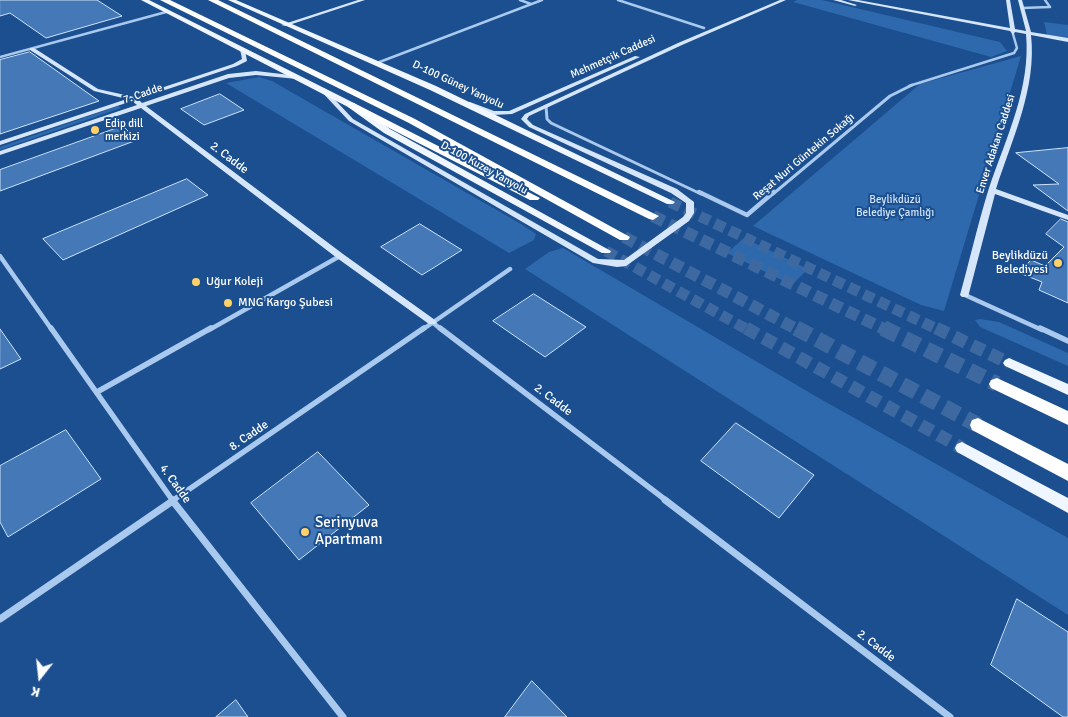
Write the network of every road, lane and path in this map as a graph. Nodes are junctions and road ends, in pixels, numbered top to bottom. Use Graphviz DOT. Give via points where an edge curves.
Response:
graph roads {
  1 [pos="144,0"];
  2 [pos="164,0"];
  3 [pos="212,0"];
  4 [pos="231,0"];
  5 [pos="363,0"];
  6 [pos="520,0"];
  7 [pos="542,0"];
  8 [pos="618,0"];
  9 [pos="768,0"];
  10 [pos="784,0"];
  11 [pos="835,0"];
  12 [pos="850,0"];
  13 [pos="1008,0"];
  14 [pos="1020,0"];
  15 [pos="1045,0"];
  16 [pos="532,4"];
  17 [pos="1022,8"];
  18 [pos="166,12"];
  19 [pos="284,24"];
  20 [pos="704,28"];
  21 [pos="712,30"];
  22 [pos="1013,32"];
  23 [pos="1031,34"];
  24 [pos="1068,40"];
  25 [pos="32,49"];
  26 [pos="242,50"];
  27 [pos="0,58"];
  28 [pos="378,63"];
  29 [pos="296,77"];
  30 [pos="322,89"];
  31 [pos="132,98"];
  32 [pos="464,102"];
  33 [pos="140,105"];
  34 [pos="351,105"];
  35 [pos="546,106"];
  36 [pos="0,144"];
  37 [pos="0,153"];
  38 [pos="566,173"];
  39 [pos="992,190"];
  40 [pos="670,202"];
  41 [pos="653,216"];
  42 [pos="1068,218"];
  43 [pos="593,221"];
  44 [pos="624,237"];
  45 [pos="606,251"];
  46 [pos="0,256"];
  47 [pos="340,256"];
  48 [pos="510,269"];
  49 [pos="965,295"];
  50 [pos="432,322"];
  51 [pos="1068,341"];
  52 [pos="1009,363"];
  53 [pos="997,384"];
  54 [pos="1068,390"];
  55 [pos="97,392"];
  56 [pos="1068,418"];
  57 [pos="978,425"];
  58 [pos="962,448"];
  59 [pos="1068,473"];
  60 [pos="172,501"];
  61 [pos="1068,506"];
  62 [pos="0,619"];
  63 [pos="343,717"];
  64 [pos="950,717"];
  1 -- 18 [label="main road"];
  2 -- 43 [label="highway" via="412,122"];
  3 -- 38 [label="highway"];
  4 -- 19 [label="main road, D-100 Güney Yanyolu"];
  5 -- 19 [label="main road"];
  6 -- 16 [label="street"];
  7 -- 16 [label="street"];
  8 -- 20 [label="street"];
  9 -- 20 [label="main road, Mehmetçik Caddesi"];
  10 -- 21 [label="main road, Mehmetçik Caddesi"];
  11 -- 22 [label="main road" via="897,14"];
  12 -- 22 [label="main road"];
  13 -- 22 [label="main road"];
  14 -- 17 [label="main road, Enver Adakan Caddesi"];
  15 -- 17 [label="street" via="1050,7"];
  16 -- 28 [label="street"];
  17 -- 23 [label="main road, Enver Adakan Caddesi"];
  18 -- 25 [label="street"];
  18 -- 26 [label="main road"];
  19 -- 28 [label="main road, D-100 Güney Yanyolu"];
  19 -- 38 [label="highway" via="533,147 558,163"];
  20 -- 21 [label="main road"];
  20 -- 32 [label="main road, Mehmetçik Caddesi" via="510,113 493,113"];
  21 -- 35 [label="main road, Mehmetçik Caddesi"];
  22 -- 23 [label="main road"];
  22 -- 35 [label="street, Reşat Nuri Güntekin Sokağı" via="1017,48 1014,53 913,84 890,96 747,215 550,123"];
  23 -- 24 [label="main road"];
  23 -- 39 [label="main road, Enver Adakan Caddesi" via="1027,84"];
  25 -- 27 [label="street"];
  25 -- 31 [label="main road" via="96,90"];
  26 -- 29 [label="main road"];
  26 -- 31 [label="main road, 7. Cadde" via="246,57 241,62"];
  28 -- 32 [label="main road, D-100 Güney Yanyolu"];
  29 -- 30 [label="main road"];
  29 -- 33 [label="main road, 7. Cadde" via="228,76"];
  30 -- 34 [label="main road, D-100 Kuzey Yanyolu"];
  30 -- 35 [label="main road, Mehmetçik Caddesi" via="351,120 596,261 626,263 690,213 690,202 674,191 525,122 527,115"];
  31 -- 33 [label="main road, 2. Cadde"];
  31 -- 36 [label="main road, 7. Cadde"];
  32 -- 40 [label="main road, D-100 Güney Yanyolu"];
  33 -- 37 [label="main road, 7. Cadde"];
  33 -- 47 [label="main road, 2. Cadde"];
  34 -- 43 [label="highway" via="542,202"];
  34 -- 45 [label="main road, D-100 Kuzey Yanyolu" via="403,140"];
  38 -- 41 [label="highway"];
  39 -- 42 [label="main road"];
  39 -- 49 [label="main road, Enver Adakan Caddesi"];
  43 -- 44 [label="highway"];
  46 -- 55 [label="street, 4. Cadde"];
  47 -- 50 [label="main road, 2. Cadde"];
  47 -- 55 [label="street"];
  48 -- 50 [label="street, 8. Cadde"];
  49 -- 51 [label="street"];
  50 -- 60 [label="street, 8. Cadde"];
  50 -- 64 [label="street, 2. Cadde"];
  52 -- 54 [label="main road"];
  53 -- 56 [label="highway"];
  55 -- 60 [label="street, 4. Cadde"];
  57 -- 59 [label="highway"];
  58 -- 61 [label="main road"];
  60 -- 62 [label="street, 8. Cadde"];
  60 -- 63 [label="street, 4. Cadde"];
}
